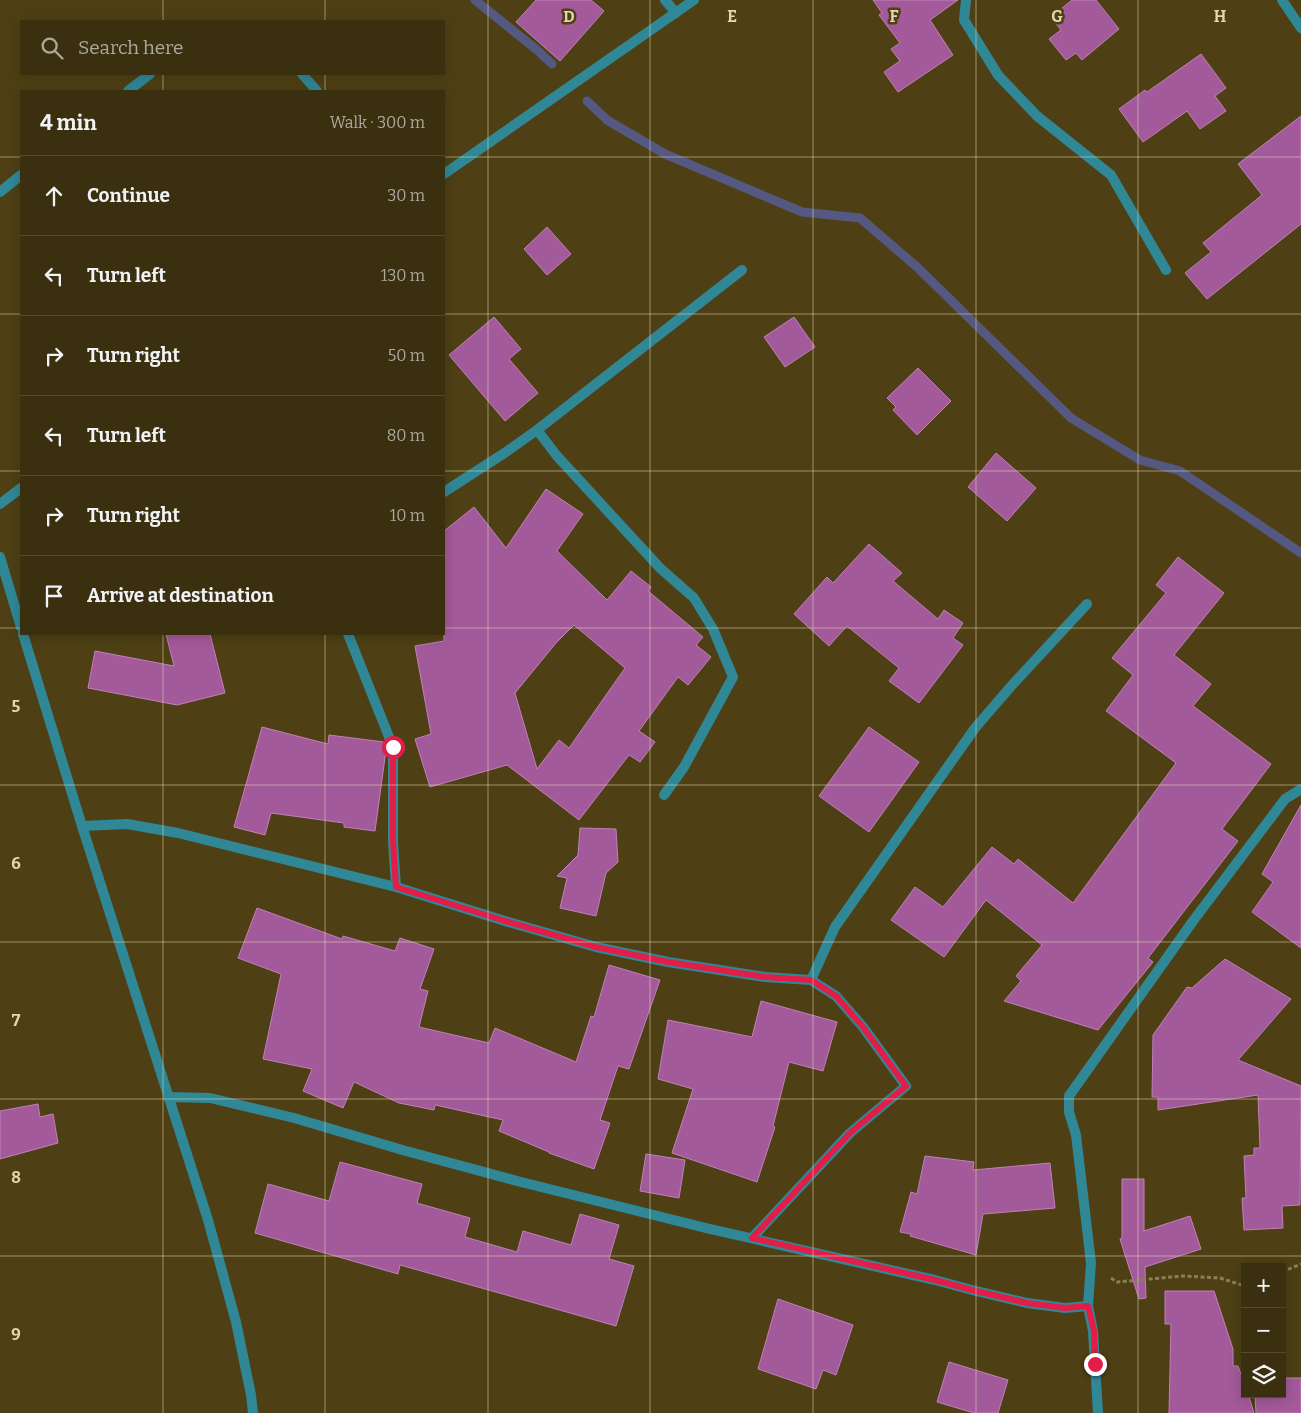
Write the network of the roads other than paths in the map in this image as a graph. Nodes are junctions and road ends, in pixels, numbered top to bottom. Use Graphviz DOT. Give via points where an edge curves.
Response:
graph roads {
  1 [pos="665,0"];
  2 [pos="694,0"];
  3 [pos="966,0"];
  4 [pos="1282,0"];
  5 [pos="676,13"];
  6 [pos="1301,28"];
  7 [pos="149,75"];
  8 [pos="303,75"];
  9 [pos="129,90"];
  10 [pos="316,90"];
  11 [pos="445,173"];
  12 [pos="20,176"];
  13 [pos="0,192"];
  14 [pos="742,270"];
  15 [pos="1166,270"];
  16 [pos="537,430"];
  17 [pos="20,489"];
  18 [pos="445,491"];
  19 [pos="0,504"];
  20 [pos="0,557"];
  21 [pos="1087,604"];
  22 [pos="20,624"];
  23 [pos="23,635"];
  24 [pos="348,635"];
  25 [pos="1301,789"];
  26 [pos="664,795"];
  27 [pos="82,826"];
  28 [pos="396,887"];
  29 [pos="811,980"];
  30 [pos="168,1097"];
  31 [pos="752,1238"];
  32 [pos="1088,1306"];
  33 [pos="253,1413"];
  34 [pos="1098,1413"];
  1 -- 5 [label="street"];
  2 -- 5 [label="street"];
  3 -- 15 [label="street" via="964,20 998,75 1037,116 1111,175"];
  4 -- 6 [label="street"];
  5 -- 11 [label="street"];
  7 -- 9 [label="street"];
  8 -- 10 [label="street"];
  12 -- 13 [label="street"];
  14 -- 16 [label="street"];
  16 -- 18 [label="street"];
  16 -- 26 [label="street" via="660,568 694,598 713,629 734,677 684,767"];
  17 -- 19 [label="street"];
  20 -- 22 [label="street"];
  21 -- 29 [label="street" via="975,728 835,927"];
  23 -- 27 [label="street"];
  24 -- 28 [label="street" via="393,747"];
  25 -- 32 [label="street" via="1285,799 1069,1096 1091,1263"];
  27 -- 28 [label="street" via="127,824 178,833"];
  27 -- 30 [label="street"];
  28 -- 29 [label="street" via="596,947 765,977"];
  29 -- 31 [label="street" via="836,996 906,1086 850,1133"];
  30 -- 31 [label="street" via="210,1098 294,1118 521,1182"];
  30 -- 33 [label="street" via="208,1220 236,1322"];
  31 -- 32 [label="street" via="1027,1303 1065,1308"];
  32 -- 34 [label="street" via="1094,1331"];
}
